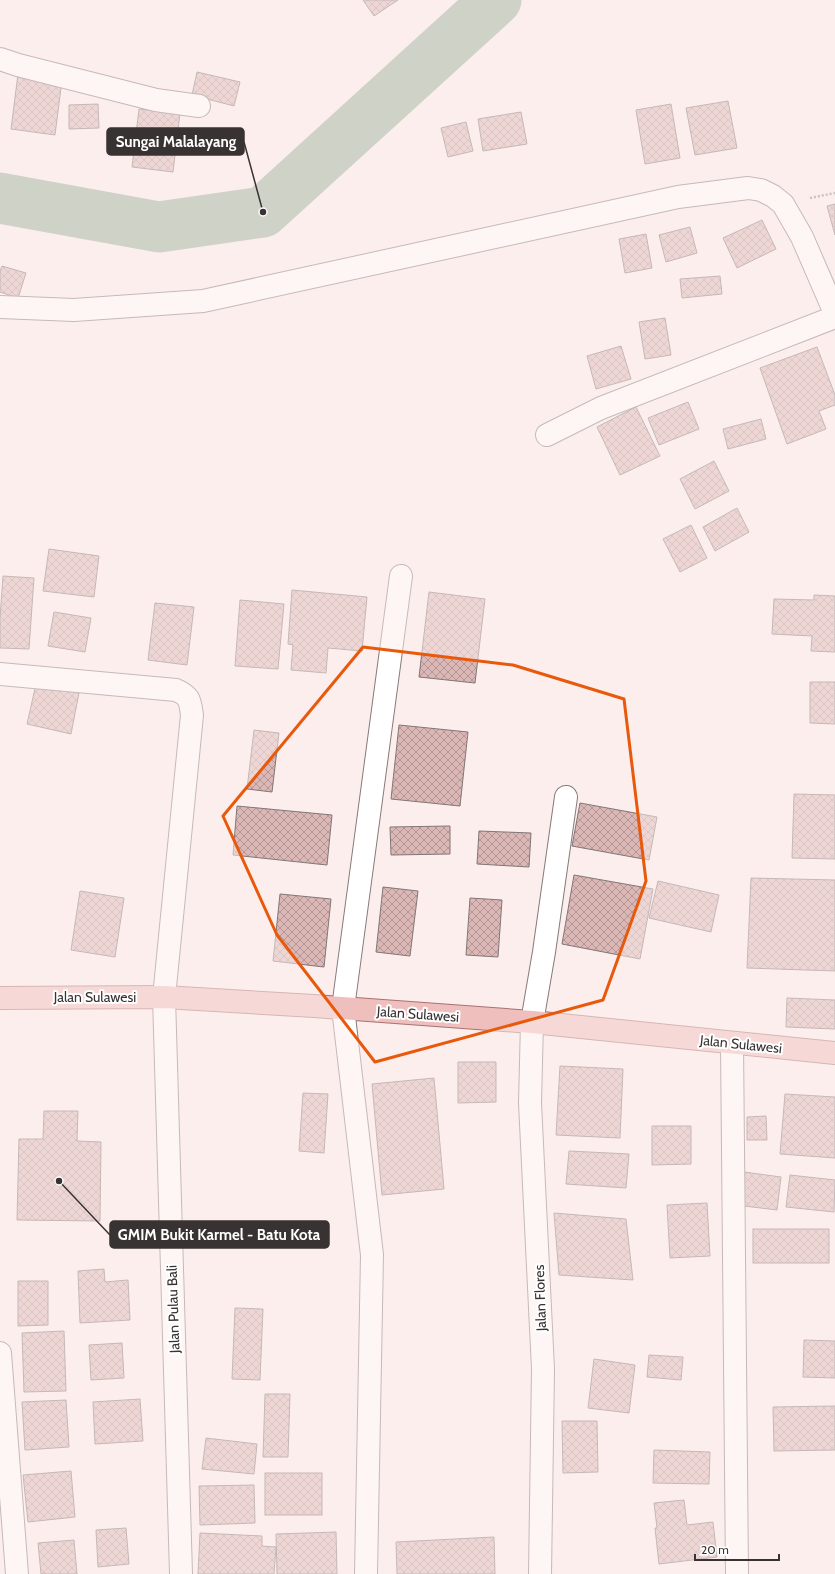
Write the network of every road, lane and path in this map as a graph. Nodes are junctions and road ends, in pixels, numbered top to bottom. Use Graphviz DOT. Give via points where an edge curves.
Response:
graph roads {
  1 [pos="0,59"];
  2 [pos="199,106"];
  3 [pos="0,307"];
  4 [pos="835,313"];
  5 [pos="835,317"];
  6 [pos="547,435"];
  7 [pos="400,576"];
  8 [pos="0,674"];
  9 [pos="566,797"];
  10 [pos="164,997"];
  11 [pos="0,998"];
  12 [pos="344,1008"];
  13 [pos="532,1022"];
  14 [pos="732,1043"];
  15 [pos="835,1054"];
  16 [pos="0,1353"];
  17 [pos="17,1574"];
  18 [pos="181,1574"];
  19 [pos="366,1574"];
  20 [pos="540,1574"];
  21 [pos="737,1574"];
  1 -- 2 [label="street" via="18,66 156,100"];
  3 -- 4 [label="street" via="74,310 203,301 678,197 748,188 761,190 783,204 802,237"];
  5 -- 6 [label="street" via="601,408"];
  7 -- 12 [label="street"];
  8 -- 10 [label="street, Jalan Pulau Bali" via="176,690 186,694 192,715"];
  9 -- 13 [label="street, Jalan Flores"];
  10 -- 11 [label="main road, Jalan Sulawesi"];
  10 -- 12 [label="main road, Jalan Sulawesi"];
  10 -- 18 [label="street, Jalan Pulau Bali"];
  12 -- 13 [label="main road, Jalan Sulawesi"];
  12 -- 19 [label="street" via="372,1255"];
  13 -- 14 [label="main road, Jalan Sulawesi"];
  13 -- 20 [label="street, Jalan Flores" via="530,1103 543,1369"];
  14 -- 15 [label="main road, Jalan Sulawesi"];
  14 -- 21 [label="street"];
  16 -- 17 [label="street"];
}
